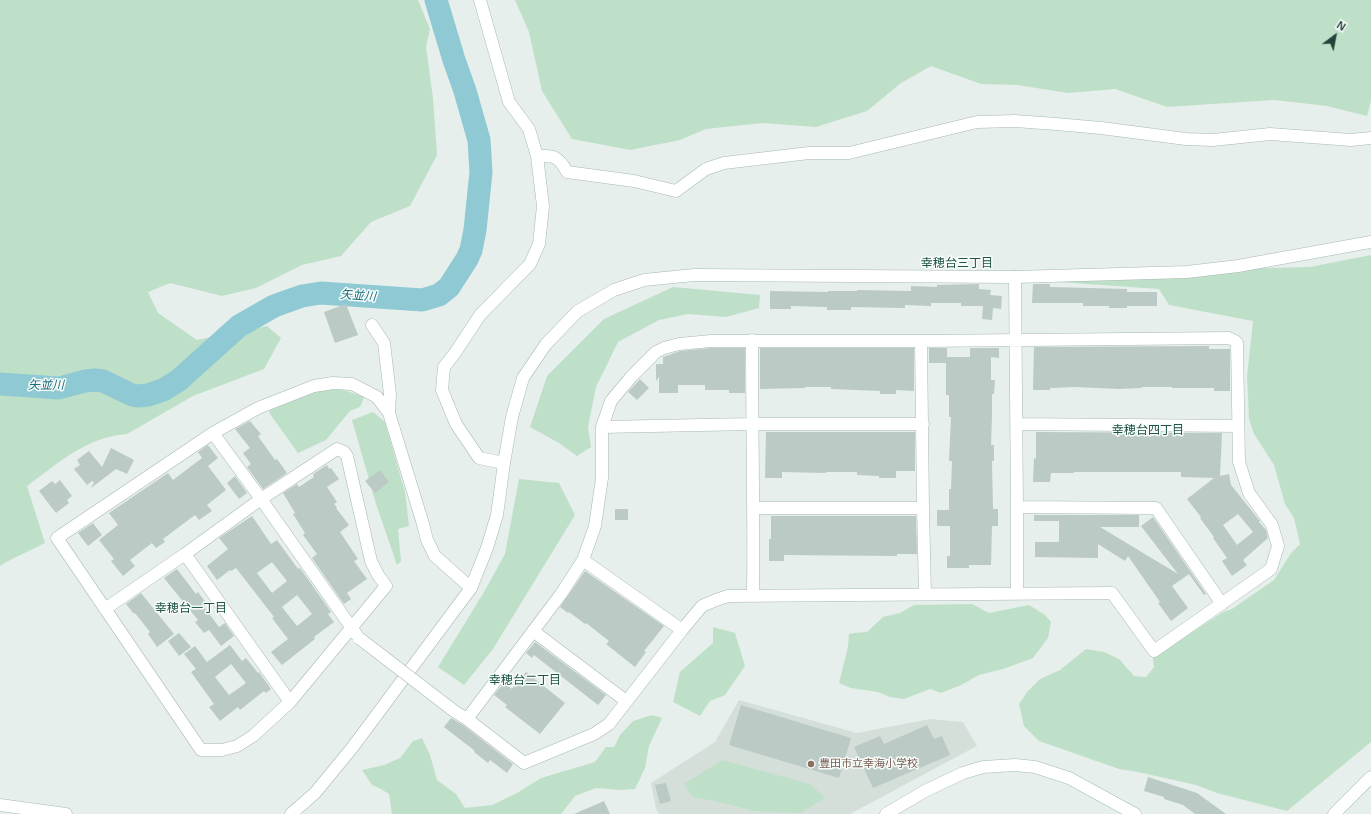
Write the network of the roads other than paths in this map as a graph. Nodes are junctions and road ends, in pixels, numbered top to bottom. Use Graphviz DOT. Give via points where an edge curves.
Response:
graph roads {
  1 [pos="480,0"];
  2 [pos="1371,138"];
  3 [pos="537,156"];
  4 [pos="1371,242"];
  5 [pos="1015,277"];
  6 [pos="372,325"];
  7 [pos="752,340"];
  8 [pos="1016,340"];
  9 [pos="922,341"];
  10 [pos="389,413"];
  11 [pos="752,424"];
  12 [pos="923,424"];
  13 [pos="1016,424"];
  14 [pos="1238,426"];
  15 [pos="602,427"];
  16 [pos="213,433"];
  17 [pos="504,463"];
  18 [pos="261,498"];
  19 [pos="1017,507"];
  20 [pos="754,508"];
  21 [pos="922,508"];
  22 [pos="185,554"];
  23 [pos="583,560"];
  24 [pos="471,588"];
  25 [pos="1017,593"];
  26 [pos="925,594"];
  27 [pos="753,596"];
  28 [pos="1222,604"];
  29 [pos="105,609"];
  30 [pos="682,630"];
  31 [pos="533,631"];
  32 [pos="355,633"];
  33 [pos="626,701"];
  34 [pos="290,702"];
  35 [pos="467,719"];
  36 [pos="1371,776"];
  37 [pos="0,805"];
  38 [pos="66,814"];
  39 [pos="291,814"];
  40 [pos="886,814"];
  41 [pos="1135,814"];
  42 [pos="1334,814"];
  1 -- 3 [label="street" via="509,102 529,129"];
  2 -- 3 [label="street" via="1351,140 1270,134 1213,140 1186,139 1015,120 977,122 849,153 809,153 724,163 706,169 676,191 634,181 567,172 562,163 550,156"];
  3 -- 17 [label="street" via="542,206 539,244 530,264 480,315 444,367 442,390 456,424 479,458"];
  4 -- 5 [label="street" via="1238,266 1187,272"];
  5 -- 8 [label="street"];
  5 -- 17 [label="street" via="694,276 644,280 614,290 578,311 546,344 523,378 512,417"];
  6 -- 10 [label="street" via="384,343 390,394"];
  7 -- 9 [label="street"];
  7 -- 11 [label="street"];
  7 -- 15 [label="street" via="679,344 656,352 631,376 612,400"];
  8 -- 9 [label="street"];
  8 -- 13 [label="street"];
  8 -- 14 [label="street" via="1229,338 1237,343"];
  9 -- 12 [label="street"];
  10 -- 16 [label="street" via="377,397 352,384 332,383 314,386 258,408"];
  10 -- 24 [label="street" via="427,540 435,556"];
  11 -- 12 [label="street"];
  11 -- 15 [label="street"];
  11 -- 20 [label="street"];
  12 -- 21 [label="street"];
  13 -- 14 [label="street"];
  13 -- 19 [label="street"];
  14 -- 28 [label="street" via="1239,462 1249,493 1272,525 1278,546 1271,569"];
  15 -- 23 [label="street" via="602,478 595,526"];
  16 -- 18 [label="street"];
  16 -- 29 [label="street" via="57,538"];
  17 -- 24 [label="street" via="497,515"];
  18 -- 22 [label="street"];
  18 -- 32 [label="street"];
  18 -- 32 [label="street" via="337,449 347,456 371,561 386,586"];
  19 -- 25 [label="street"];
  19 -- 28 [label="street" via="1156,508"];
  20 -- 21 [label="street"];
  20 -- 27 [label="street"];
  21 -- 26 [label="street"];
  22 -- 29 [label="street"];
  22 -- 34 [label="street"];
  23 -- 30 [label="street"];
  23 -- 31 [label="street"];
  24 -- 39 [label="street" via="352,748 315,793"];
  25 -- 26 [label="street"];
  25 -- 28 [label="street" via="1112,593 1154,651"];
  26 -- 27 [label="street"];
  27 -- 30 [label="street" via="728,596 702,606"];
  29 -- 34 [label="street" via="201,750 222,750 237,746 253,736"];
  30 -- 33 [label="street"];
  31 -- 33 [label="street"];
  31 -- 35 [label="street"];
  32 -- 34 [label="street"];
  32 -- 35 [label="street, bridge"];
  33 -- 35 [label="street" via="609,724 594,734 524,763"];
  36 -- 42 [label="street"];
  37 -- 38 [label="street"];
  40 -- 41 [label="street" via="963,772 983,767 1014,765 1035,767 1069,778"];
}
